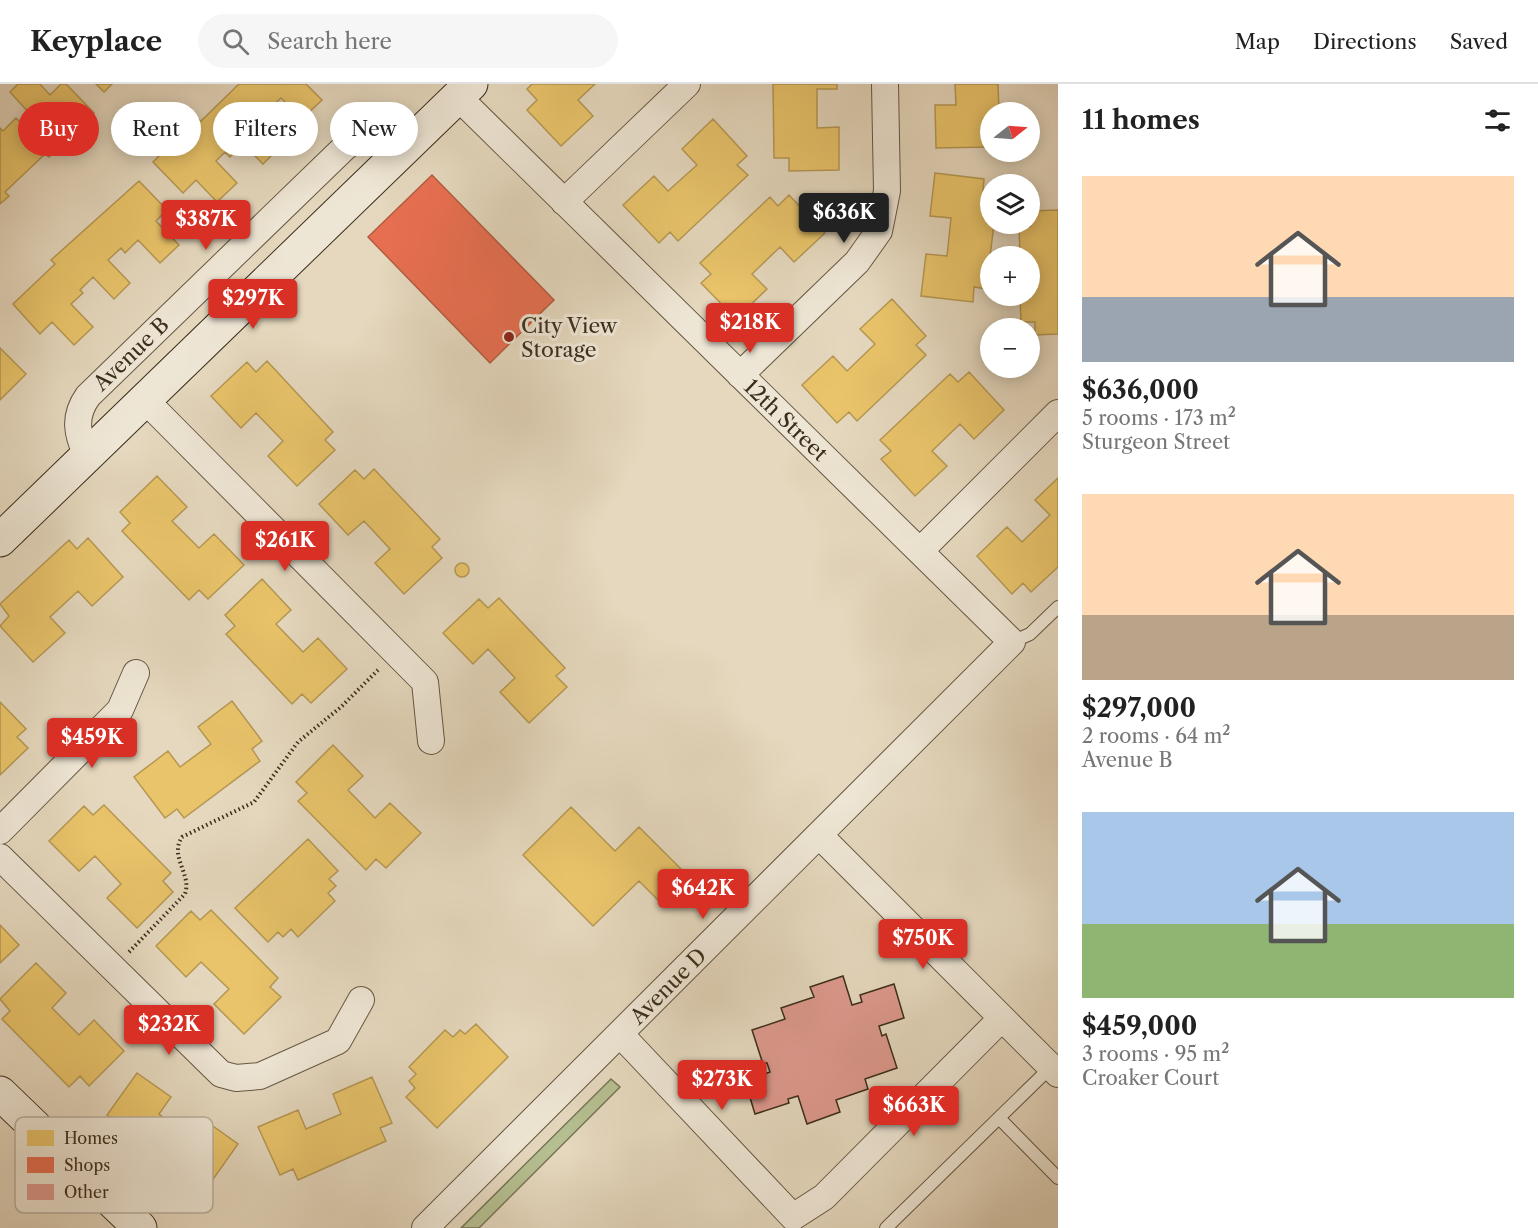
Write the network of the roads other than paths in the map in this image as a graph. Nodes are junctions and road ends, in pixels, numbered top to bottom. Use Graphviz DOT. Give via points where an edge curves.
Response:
graph roads {
  1 [pos="687,84"];
  2 [pos="885,84"];
  3 [pos="464,91"];
  4 [pos="418,135"];
  5 [pos="336,156"];
  6 [pos="396,156"];
  7 [pos="564,202"];
  8 [pos="740,375"];
  9 [pos="145,400"];
  10 [pos="1058,413"];
  11 [pos="87,456"];
  12 [pos="4,530"];
  13 [pos="920,551"];
  14 [pos="1058,607"];
  15 [pos="1012,642"];
  16 [pos="136,674"];
  17 [pos="431,741"];
  18 [pos="0,831"];
  19 [pos="819,835"];
  20 [pos="0,857"];
  21 [pos="361,1000"];
  22 [pos="1002,1018"];
  23 [pos="620,1034"];
  24 [pos="1056,1067"];
  25 [pos="0,1093"];
  26 [pos="25,1117"];
  27 [pos="999,1118"];
  28 [pos="1058,1178"];
  29 [pos="124,1213"];
  30 [pos="140,1228"];
  31 [pos="426,1228"];
  32 [pos="886,1228"];
  1 -- 7 [label="street"];
  2 -- 8 [label="street" via="887,191 879,231 857,262"];
  3 -- 4 [label="street, Avenue B"];
  3 -- 7 [label="street, 12th Street"];
  5 -- 11 [label="street, Avenue B" via="95,389 82,405 77,422"];
  6 -- 9 [label="street, Avenue B"];
  7 -- 8 [label="street, 12th Street"];
  8 -- 13 [label="street, 12th Street"];
  9 -- 11 [label="street, Avenue B"];
  9 -- 17 [label="street" via="425,682"];
  10 -- 13 [label="street"];
  11 -- 12 [label="street, Avenue B"];
  13 -- 15 [label="street, 12th Street"];
  14 -- 15 [label="lane" via="1030,634"];
  15 -- 19 [label="street, Avenue D"];
  16 -- 18 [label="street" via="120,710"];
  19 -- 22 [label="street"];
  19 -- 23 [label="street, Avenue D"];
  20 -- 21 [label="street" via="221,1074 236,1078 260,1076 338,1041"];
  22 -- 23 [label="street" via="824,1197 793,1217"];
  22 -- 24 [label="street"];
  23 -- 31 [label="street, Avenue D"];
  24 -- 27 [label="lane"];
  25 -- 26 [label="street"];
  27 -- 28 [label="lane"];
  27 -- 32 [label="lane"];
  29 -- 30 [label="street"];
}
